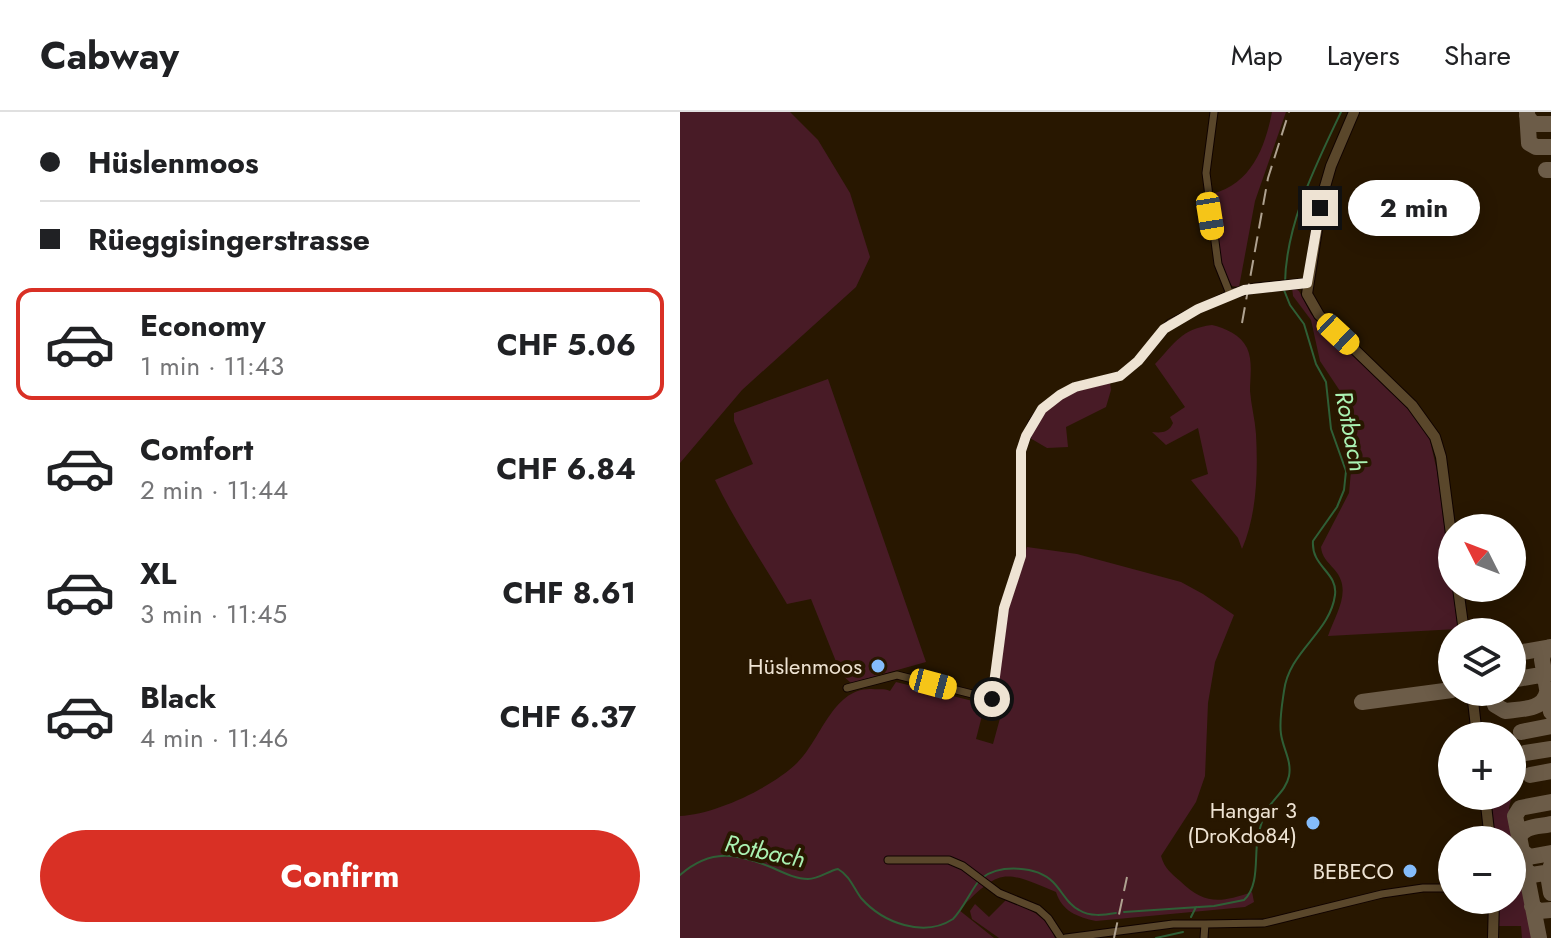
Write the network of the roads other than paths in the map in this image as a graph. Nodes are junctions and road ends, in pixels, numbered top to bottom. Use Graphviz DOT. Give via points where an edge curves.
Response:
graph roads {
  1 [pos="1214,112"];
  2 [pos="1354,112"];
  3 [pos="1307,283"];
  4 [pos="1230,294"];
  5 [pos="1448,514"];
  6 [pos="847,688"];
  7 [pos="888,860"];
  8 [pos="1438,888"];
  9 [pos="1494,914"];
  10 [pos="1205,924"];
  11 [pos="1063,938"];
  12 [pos="1204,938"];
  13 [pos="1493,938"];
  1 -- 4 [label="street" via="1206,173 1218,264"];
  2 -- 3 [label="main road" via="1322,197"];
  3 -- 4 [label="street"];
  3 -- 5 [label="main road" via="1319,315 1412,405 1435,437"];
  4 -- 6 [label="street" via="1170,323 1120,376 1060,395 1032,423 1021,451 1021,556 1004,608 992,699 901,675"];
  7 -- 11 [label="street" via="959,863 986,885 1038,909"];
  8 -- 10 [label="street" via="1382,894 1264,923"];
  9 -- 13 [label="main road"];
  10 -- 11 [label="street"];
  10 -- 12 [label="street"];
}
